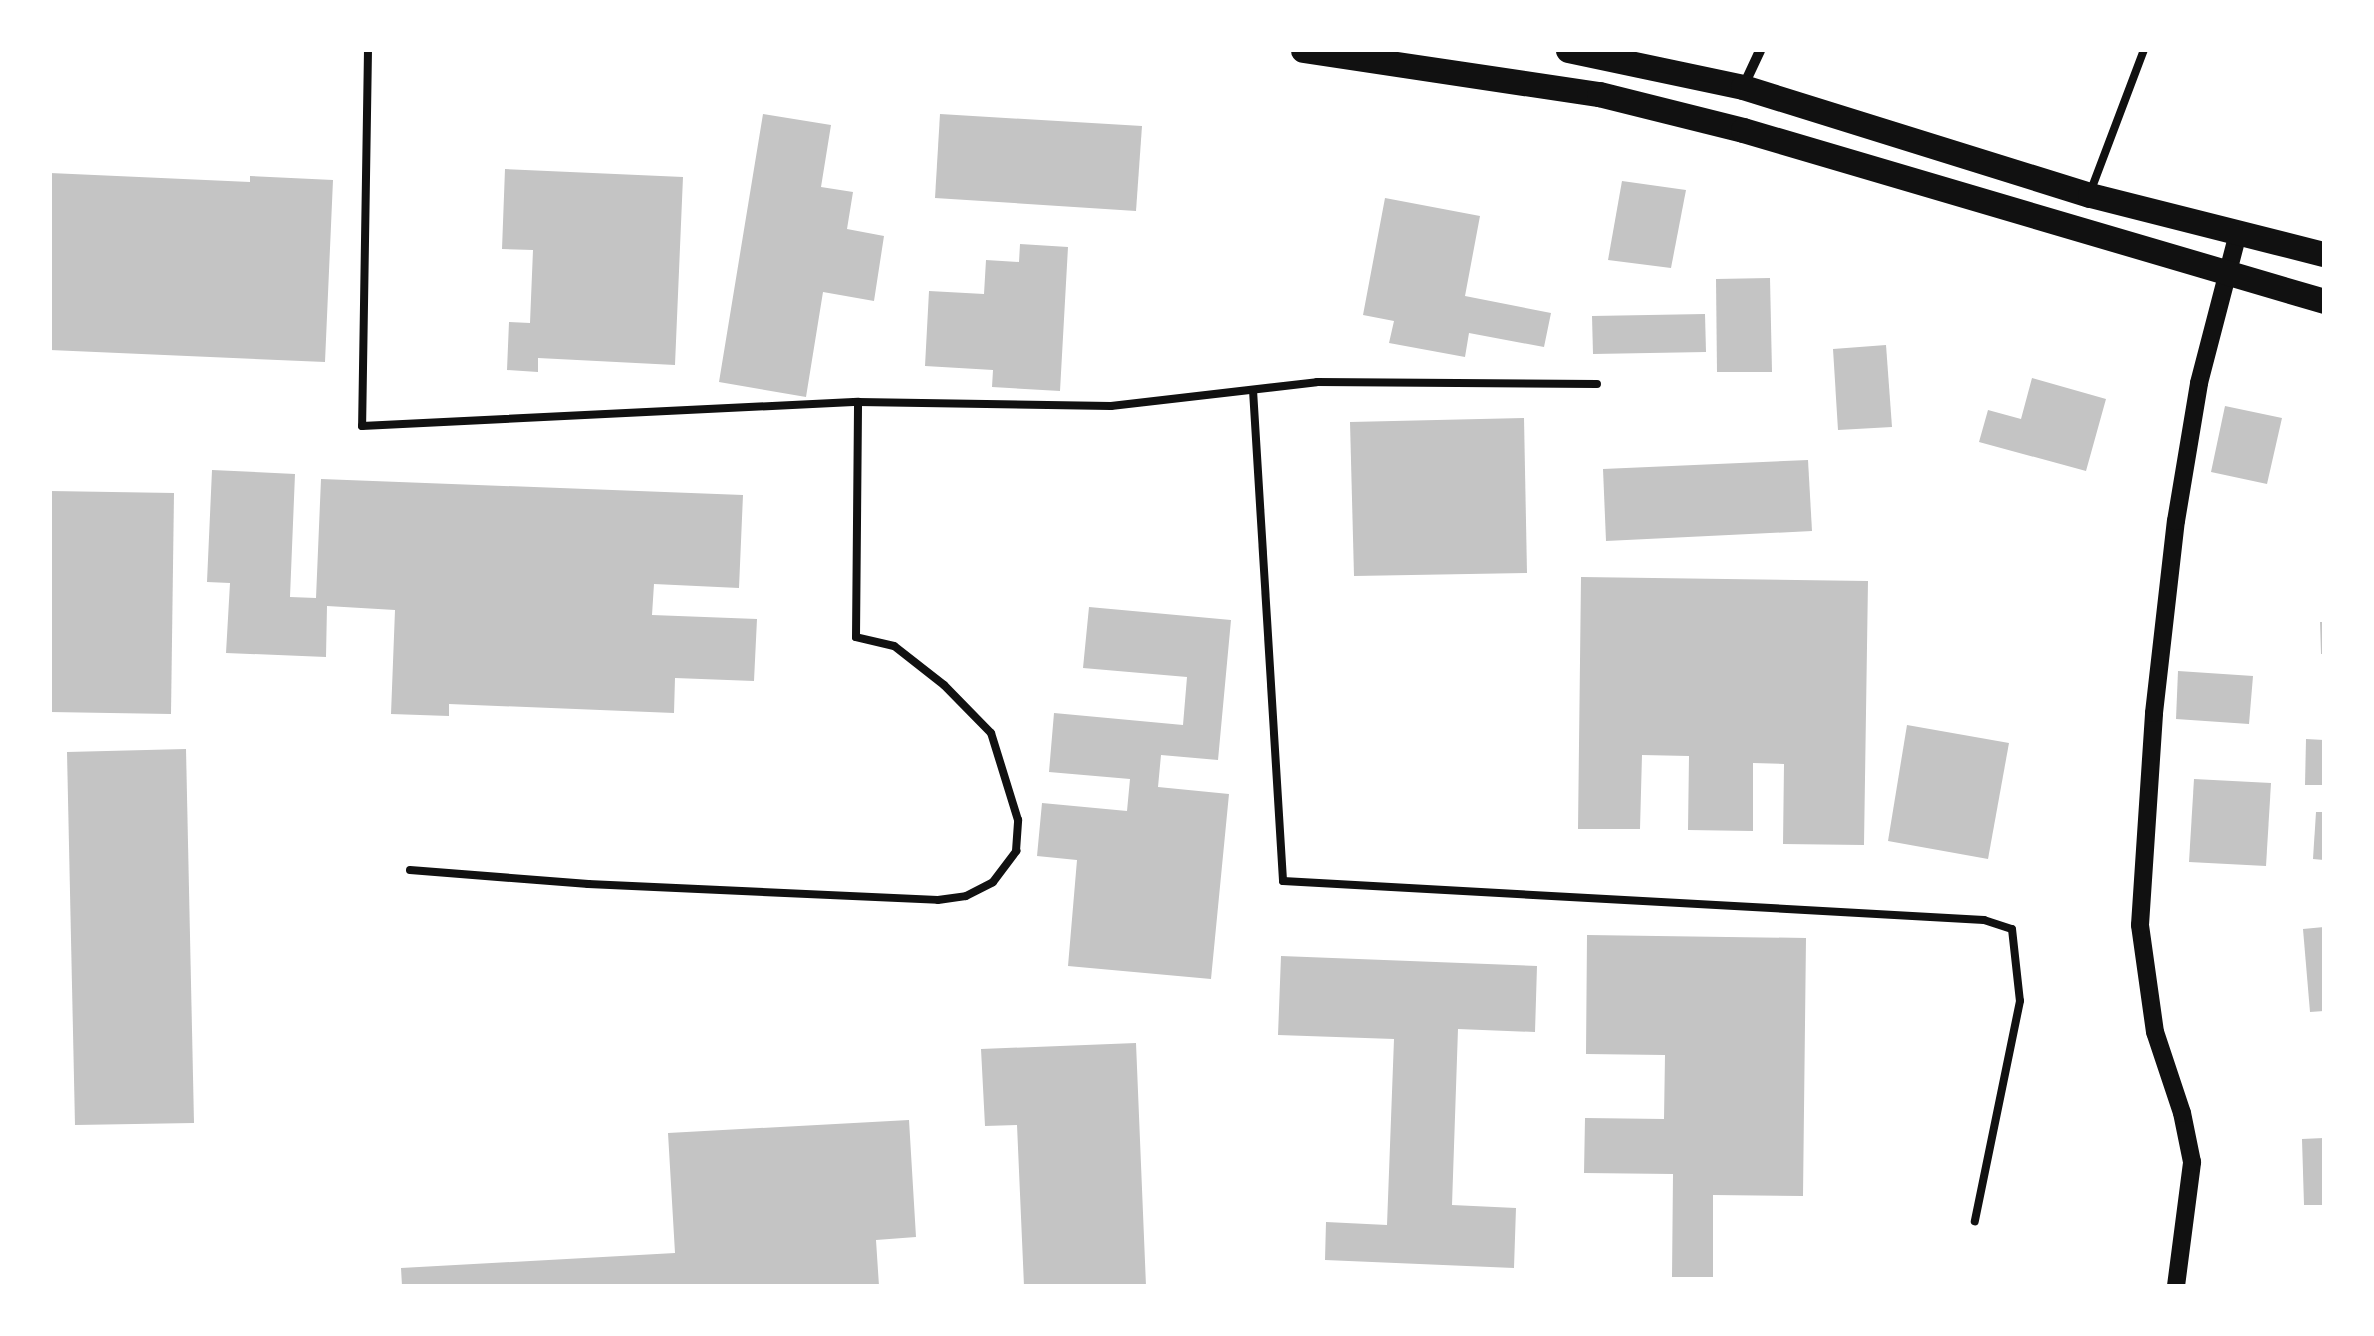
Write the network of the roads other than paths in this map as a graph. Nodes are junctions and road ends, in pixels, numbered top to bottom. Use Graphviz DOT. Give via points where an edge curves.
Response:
graph roads {
  1 [pos="368,50"];
  2 [pos="1303,50"];
  3 [pos="1568,50"];
  4 [pos="1760,50"];
  5 [pos="2144,50"];
  6 [pos="1743,87"];
  7 [pos="2090,195"];
  8 [pos="2238,233"];
  9 [pos="2324,254"];
  10 [pos="2225,273"];
  11 [pos="2324,301"];
  12 [pos="1597,384"];
  13 [pos="1253,390"];
  14 [pos="858,402"];
  15 [pos="410,870"];
  16 [pos="1975,1222"];
  17 [pos="2176,1286"];
  1 -- 14 [label="lane" via="362,426"];
  2 -- 10 [label="main road" via="1599,94"];
  3 -- 6 [label="main road"];
  4 -- 6 [label="street"];
  5 -- 7 [label="lane"];
  6 -- 7 [label="main road"];
  7 -- 8 [label="main road"];
  8 -- 9 [label="main road"];
  8 -- 10 [label="street"];
  10 -- 11 [label="main road"];
  10 -- 17 [label="street" via="2176,521 2140,924 2155,1032 2192,1162"];
  12 -- 13 [label="lane" via="1317,382"];
  13 -- 14 [label="lane" via="1112,406"];
  13 -- 16 [label="lane" via="1283,880 1984,920 2012,929 2020,1001"];
  14 -- 15 [label="lane" via="856,637 894,646 991,733 1018,820 1016,851 993,882 938,900"];
}
